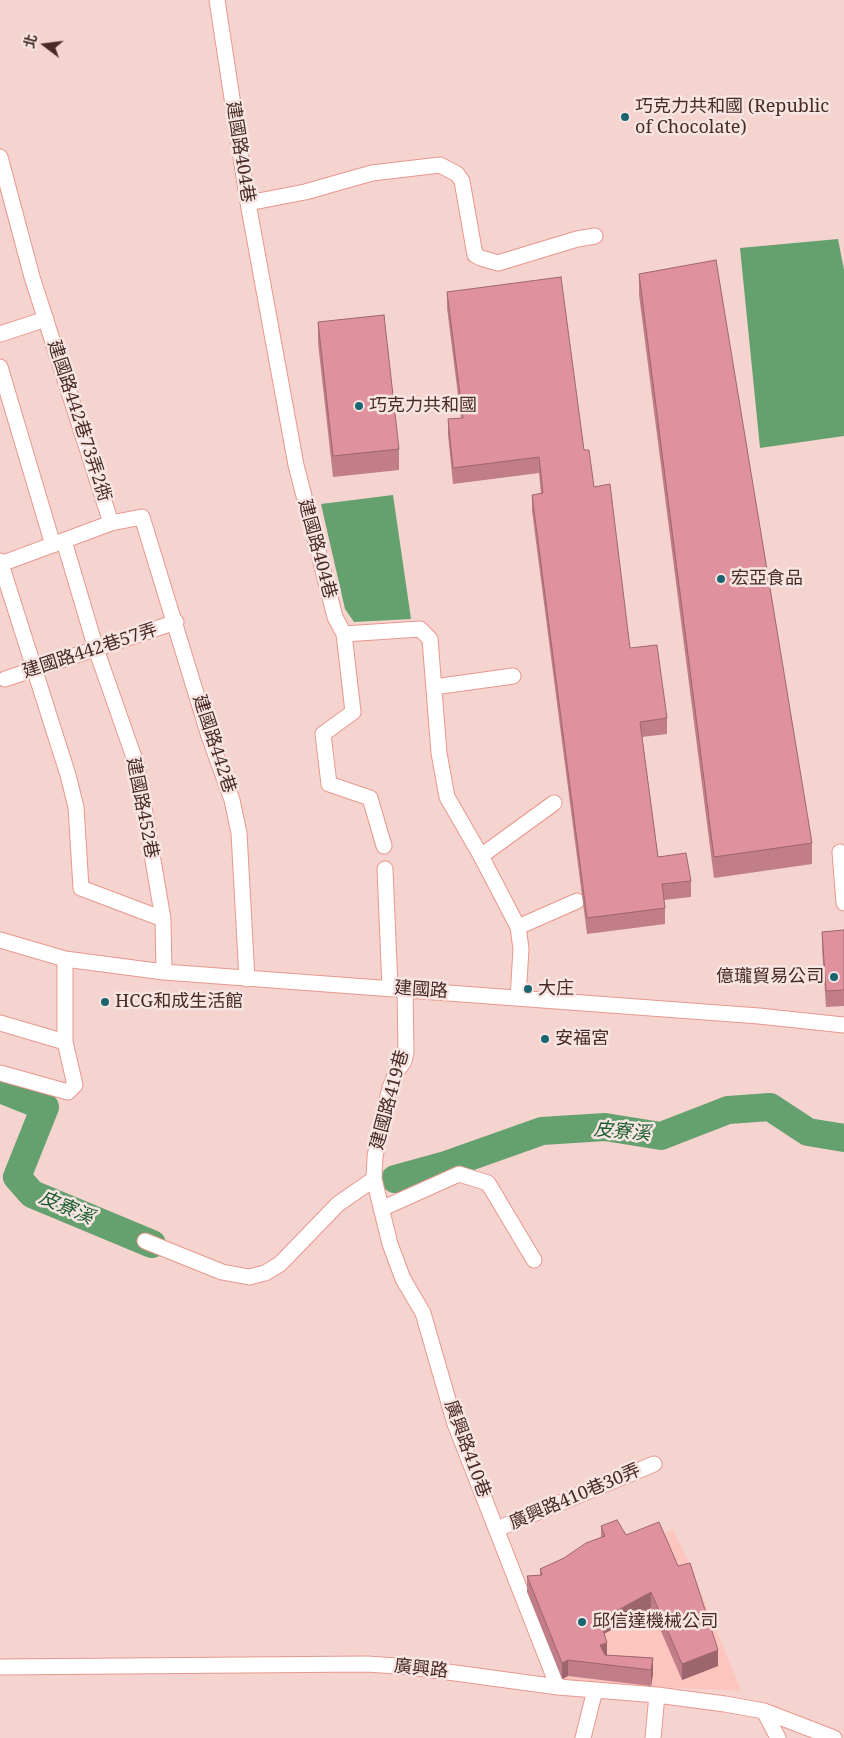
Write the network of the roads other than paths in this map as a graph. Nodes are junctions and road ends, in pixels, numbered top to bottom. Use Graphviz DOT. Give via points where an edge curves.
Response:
graph roads {
  1 [pos="217,0"];
  2 [pos="0,157"];
  3 [pos="248,203"];
  4 [pos="595,236"];
  5 [pos="46,319"];
  6 [pos="0,334"];
  7 [pos="0,367"];
  8 [pos="111,523"];
  9 [pos="59,543"];
  10 [pos="0,563"];
  11 [pos="176,622"];
  12 [pos="344,634"];
  13 [pos="96,649"];
  14 [pos="34,670"];
  15 [pos="513,676"];
  16 [pos="5,679"];
  17 [pos="434,687"];
  18 [pos="554,804"];
  19 [pos="384,846"];
  20 [pos="840,852"];
  21 [pos="481,856"];
  22 [pos="385,870"];
  23 [pos="577,900"];
  24 [pos="844,903"];
  25 [pos="163,919"];
  26 [pos="518,928"];
  27 [pos="0,940"];
  28 [pos="65,959"];
  29 [pos="164,972"];
  30 [pos="247,978"];
  31 [pos="398,989"];
  32 [pos="518,998"];
  33 [pos="0,1024"];
  34 [pos="844,1025"];
  35 [pos="65,1042"];
  36 [pos="0,1073"];
  37 [pos="374,1179"];
  38 [pos="381,1210"];
  39 [pos="145,1241"];
  40 [pos="534,1260"];
  41 [pos="654,1464"];
  42 [pos="497,1530"];
  43 [pos="0,1667"];
  44 [pos="558,1687"];
  45 [pos="595,1690"];
  46 [pos="657,1695"];
  47 [pos="764,1711"];
  48 [pos="583,1738"];
  49 [pos="654,1738"];
  50 [pos="778,1738"];
  51 [pos="834,1738"];
  1 -- 3 [label="street, 建國路404巷"];
  2 -- 5 [label="street, 建國路442巷73弄2衖"];
  3 -- 4 [label="street" via="305,192 372,172 440,165 457,174 462,181 475,254 481,258 498,263"];
  3 -- 12 [label="street, 建國路404巷" via="296,465 335,616"];
  5 -- 6 [label="street, 建國路442巷73弄2衖"];
  5 -- 8 [label="street, 建國路442巷73弄2衖"];
  7 -- 9 [label="street, 建國路452巷"];
  8 -- 9 [label="street"];
  8 -- 11 [label="street, 建國路442巷" via="142,517"];
  9 -- 10 [label="street"];
  9 -- 13 [label="street, 建國路452巷"];
  10 -- 14 [label="street"];
  11 -- 13 [label="street, 建國路442巷57弄"];
  11 -- 30 [label="street, 建國路442巷" via="209,736 232,800 239,833"];
  12 -- 17 [label="street" via="420,629 430,640"];
  12 -- 19 [label="street, 建國路404巷" via="353,712 323,734 329,784 370,798"];
  13 -- 14 [label="street, 建國路442巷57弄"];
  13 -- 25 [label="street, 建國路452巷" via="137,766"];
  14 -- 16 [label="street, 建國路442巷57弄"];
  14 -- 25 [label="street" via="76,807 82,888"];
  15 -- 17 [label="street"];
  17 -- 21 [label="street" via="439,753 447,797"];
  18 -- 21 [label="street"];
  20 -- 24 [label="street"];
  21 -- 26 [label="street"];
  22 -- 31 [label="street, 建國路419巷"];
  23 -- 26 [label="street"];
  25 -- 29 [label="street, 建國路452巷"];
  26 -- 32 [label="street" via="521,949"];
  27 -- 28 [label="street, 建國路"];
  28 -- 29 [label="street, 建國路"];
  28 -- 35 [label="street"];
  29 -- 30 [label="street, 建國路"];
  30 -- 31 [label="street, 建國路"];
  31 -- 32 [label="street, 建國路"];
  31 -- 37 [label="street, 建國路419巷" via="406,1052 390,1088 381,1123 374,1157"];
  32 -- 34 [label="street, 建國路"];
  33 -- 35 [label="street"];
  35 -- 36 [label="street" via="75,1085 68,1092"];
  37 -- 38 [label="street, 建國路419巷"];
  37 -- 39 [label="street" via="338,1204 280,1264 265,1273 249,1277 222,1272"];
  38 -- 40 [label="street" via="459,1174 488,1183"];
  38 -- 42 [label="street, 廣興路410巷" via="403,1279 423,1313 455,1424"];
  41 -- 42 [label="street, 廣興路410巷30弄"];
  42 -- 44 [label="street, 廣興路410巷"];
  43 -- 44 [label="street, 廣興路" via="367,1664"];
  44 -- 45 [label="street, 廣興路"];
  45 -- 46 [label="street, 廣興路"];
  45 -- 48 [label="street"];
  46 -- 47 [label="street, 廣興路"];
  46 -- 49 [label="street"];
  47 -- 50 [label="street"];
  47 -- 51 [label="street, 廣興路"];
}
